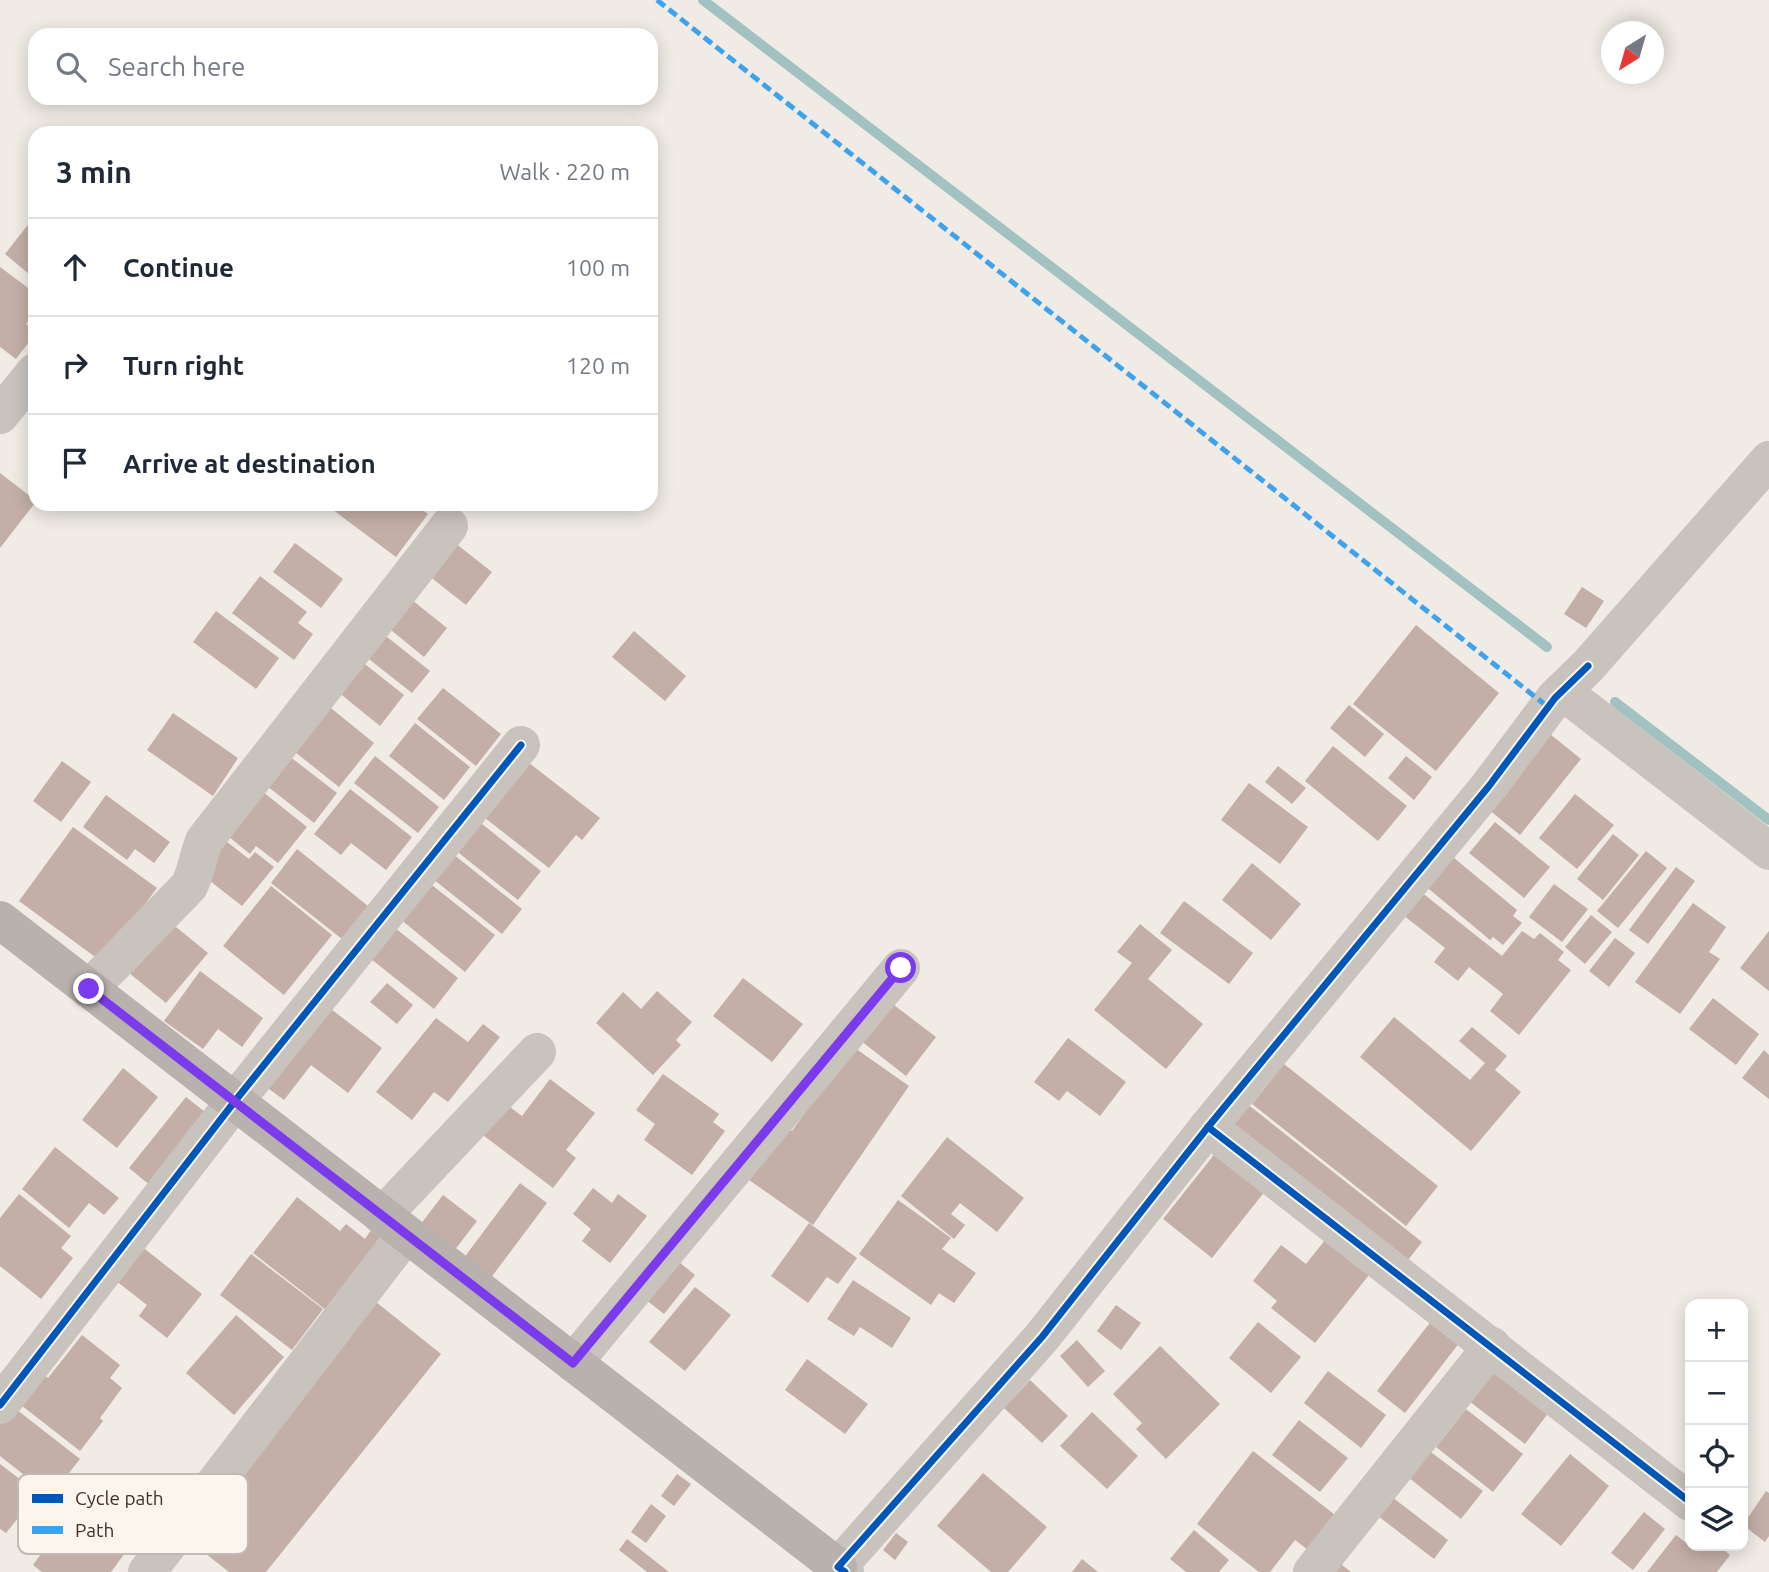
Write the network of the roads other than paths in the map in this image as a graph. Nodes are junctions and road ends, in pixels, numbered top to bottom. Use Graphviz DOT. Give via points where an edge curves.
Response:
graph roads {
  1 [pos="28,381"];
  2 [pos="0,415"];
  3 [pos="1769,460"];
  4 [pos="449,526"];
  5 [pos="1573,680"];
  6 [pos="521,745"];
  7 [pos="1769,851"];
  8 [pos="0,920"];
  9 [pos="901,968"];
  10 [pos="89,989"];
  11 [pos="537,1052"];
  12 [pos="235,1101"];
  13 [pos="1208,1127"];
  14 [pos="394,1225"];
  15 [pos="1492,1346"];
  16 [pos="573,1363"];
  17 [pos="0,1405"];
  18 [pos="217,1474"];
  19 [pos="1685,1498"];
  20 [pos="160,1554"];
  21 [pos="839,1570"];
  22 [pos="147,1572"];
  23 [pos="1312,1572"];
  1 -- 2 [label="street"];
  3 -- 5 [label="street"];
  4 -- 10 [label="street" via="204,841 189,886"];
  5 -- 7 [label="street"];
  5 -- 13 [label="street"];
  6 -- 12 [label="street"];
  8 -- 10 [label="main road"];
  9 -- 16 [label="street"];
  10 -- 12 [label="main road"];
  11 -- 14 [label="street"];
  12 -- 14 [label="main road"];
  12 -- 17 [label="street"];
  13 -- 15 [label="street"];
  13 -- 21 [label="street" via="1042,1337"];
  14 -- 16 [label="main road"];
  14 -- 18 [label="street"];
  15 -- 19 [label="street"];
  15 -- 23 [label="street"];
  16 -- 21 [label="main road"];
  20 -- 22 [label="street"];
}
